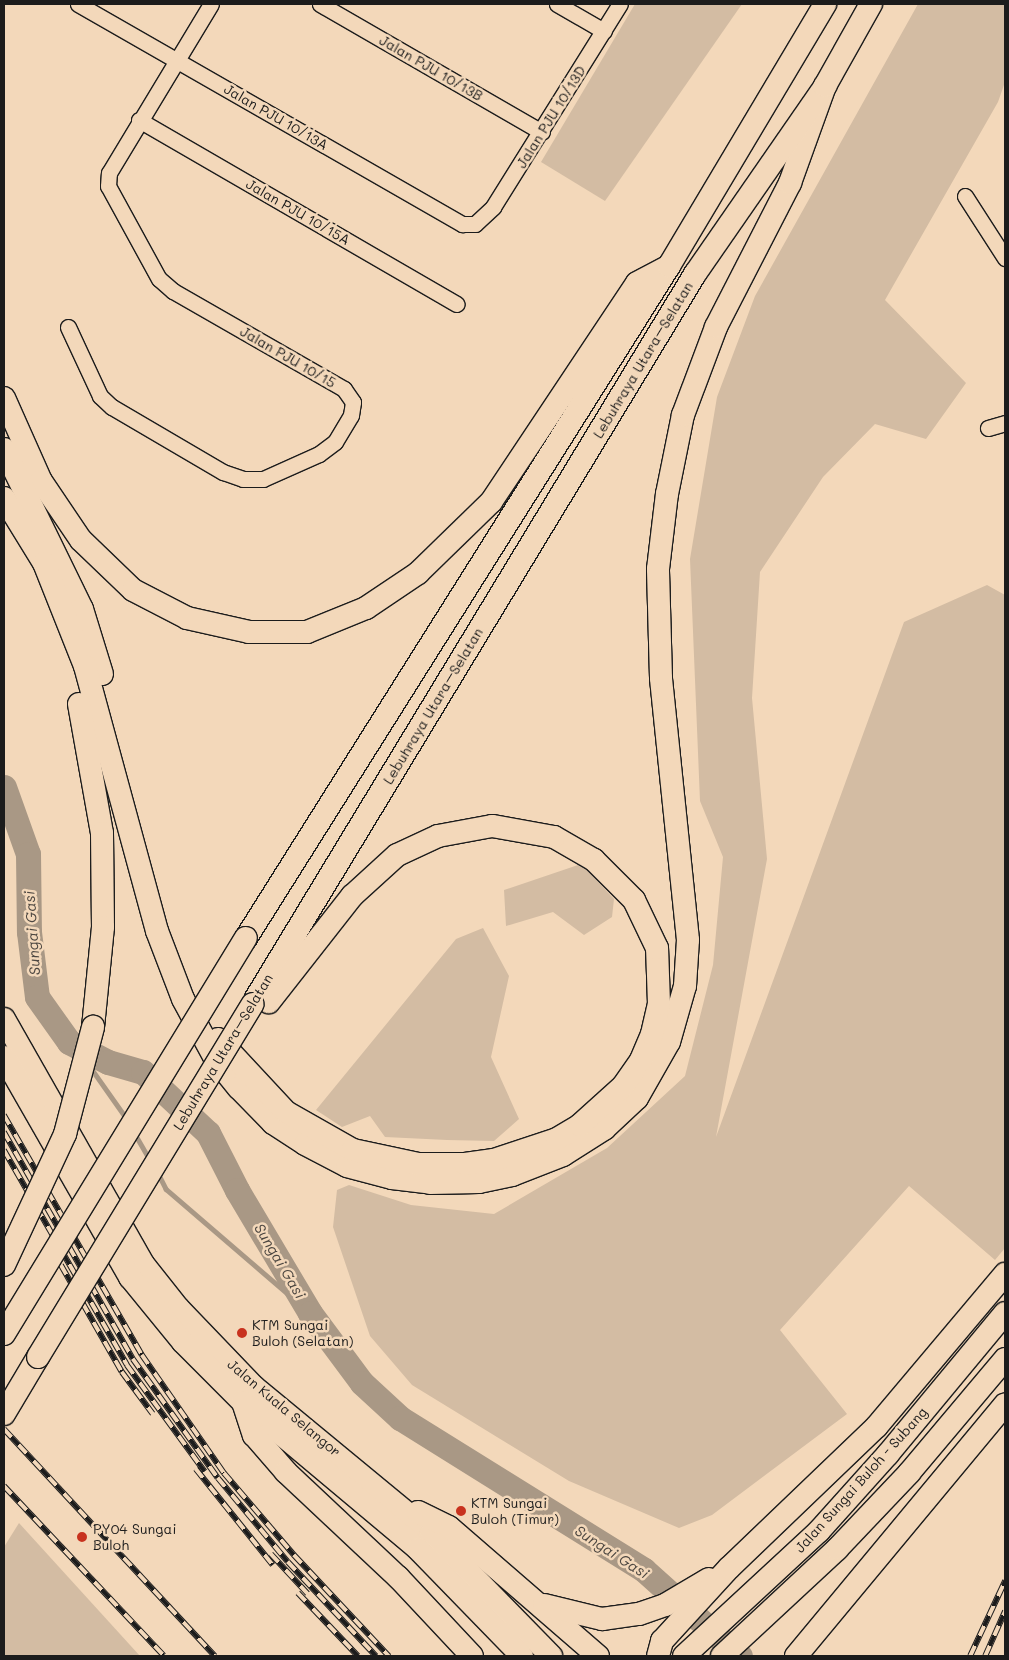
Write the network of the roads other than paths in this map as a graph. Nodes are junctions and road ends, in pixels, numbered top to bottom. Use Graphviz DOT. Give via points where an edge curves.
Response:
graph roads {
  1 [pos="78,4"];
  2 [pos="211,4"];
  3 [pos="320,4"];
  4 [pos="557,4"];
  5 [pos="620,4"];
  6 [pos="825,4"];
  7 [pos="871,4"];
  8 [pos="604,31"];
  9 [pos="178,61"];
  10 [pos="825,86"];
  11 [pos="140,120"];
  12 [pos="542,132"];
  13 [pos="965,196"];
  14 [pos="475,224"];
  15 [pos="1005,258"];
  16 [pos="669,266"];
  17 [pos="456,304"];
  18 [pos="68,327"];
  19 [pos="4,398"];
  20 [pos="1005,424"];
  21 [pos="988,428"];
  22 [pos="4,448"];
  23 [pos="4,499"];
  24 [pos="261,1003"];
  25 [pos="4,1019"];
  26 [pos="4,1057"];
  27 [pos="4,1265"];
  28 [pos="1005,1274"];
  29 [pos="1005,1313"];
  30 [pos="4,1334"];
  31 [pos="1005,1359"];
  32 [pos="243,1402"];
  33 [pos="1005,1404"];
  34 [pos="4,1414"];
  35 [pos="398,1503"];
  36 [pos="728,1568"];
  37 [pos="538,1604"];
  38 [pos="724,1655"];
  39 [pos="800,1655"];
  40 [pos="472,1656"];
  41 [pos="522,1656"];
  42 [pos="551,1656"];
  43 [pos="598,1656"];
  44 [pos="658,1656"];
  45 [pos="684,1656"];
  1 -- 9 [label="street, Jalan PJU 10/13A"];
  2 -- 9 [label="street, Jalan PJU 10/15"];
  3 -- 12 [label="street, Jalan PJU 10/13B"];
  4 -- 8 [label="street"];
  5 -- 8 [label="street, Jalan PJU 10/13D"];
  6 -- 16 [label="highway, Lebuhraya Utara–Selatan"];
  7 -- 10 [label="highway, Lebuhraya Utara–Selatan"];
  8 -- 12 [label="street, Jalan PJU 10/13D"];
  9 -- 11 [label="street, Jalan PJU 10/15"];
  9 -- 14 [label="street, Jalan PJU 10/13A" via="449,217 462,224"];
  10 -- 23 [label="highway" via="790,183 716,328 682,415 667,494 658,569 661,678 688,940 685,986 668,1042 637,1098 604,1129 564,1155 512,1175 479,1182 392,1178 347,1166 305,1144 273,1123 239,1088 216,1060 183,999 158,931 85,666 44,563"];
  10 -- 24 [label="highway, Lebuhraya Utara–Selatan" via="695,274"];
  11 -- 17 [label="street, Jalan PJU 10/15A"];
  11 -- 18 [label="street, Jalan PJU 10/15" via="109,173 108,186 159,279 173,291 344,389 353,402 351,416 335,442 319,454 263,479 243,479 224,472 112,408 100,396"];
  12 -- 14 [label="street, Jalan PJU 10/13D" via="493,208"];
  13 -- 15 [label="street"];
  16 -- 19 [label="highway" via="637,283 491,502 418,573 366,608 307,632 249,632 187,618 134,590 81,540 40,481"];
  16 -- 30 [label="highway, Lebuhraya Utara–Selatan, bridge" via="246,938"];
  20 -- 21 [label="street"];
  22 -- 24 [label="highway" via="82,609 190,982 214,1035 286,1112 353,1150 419,1164 477,1163 514,1156 558,1139 613,1098 646,1051 659,1004 657,948 634,900 594,860 554,837 492,826 438,836 397,855 352,896"];
  23 -- 27 [label="highway, bridge" via="56,625 85,723 102,833 103,927 93,1027 64,1134"];
  24 -- 34 [label="highway, Lebuhraya Utara–Selatan, bridge" via="200,1091"];
  25 -- 35 [label="highway, Jalan Kuala Selangor" via="144,1265 178,1308 254,1387"];
  26 -- 32 [label="highway, Jalan Kuala Selangor" via="130,1277 183,1342"];
  28 -- 36 [label="highway" via="877,1426"];
  29 -- 45 [label="highway, Jalan Sungai Buloh - Subang" via="888,1454 819,1530"];
  31 -- 38 [label="highway, Jalan Sungai Buloh - Subang" via="909,1473 843,1542"];
  32 -- 40 [label="highway" via="254,1435 286,1472 398,1577"];
  32 -- 41 [label="highway, Jalan Kuala Selangor" via="418,1549"];
  33 -- 39 [label="highway"];
  35 -- 37 [label="highway" via="449,1527"];
  35 -- 42 [label="highway, Jalan Kuala Selangor" via="478,1578"];
  36 -- 37 [label="highway" via="665,1605 639,1614 602,1619"];
  36 -- 44 [label="highway" via="662,1641"];
  37 -- 43 [label="highway"];
}
